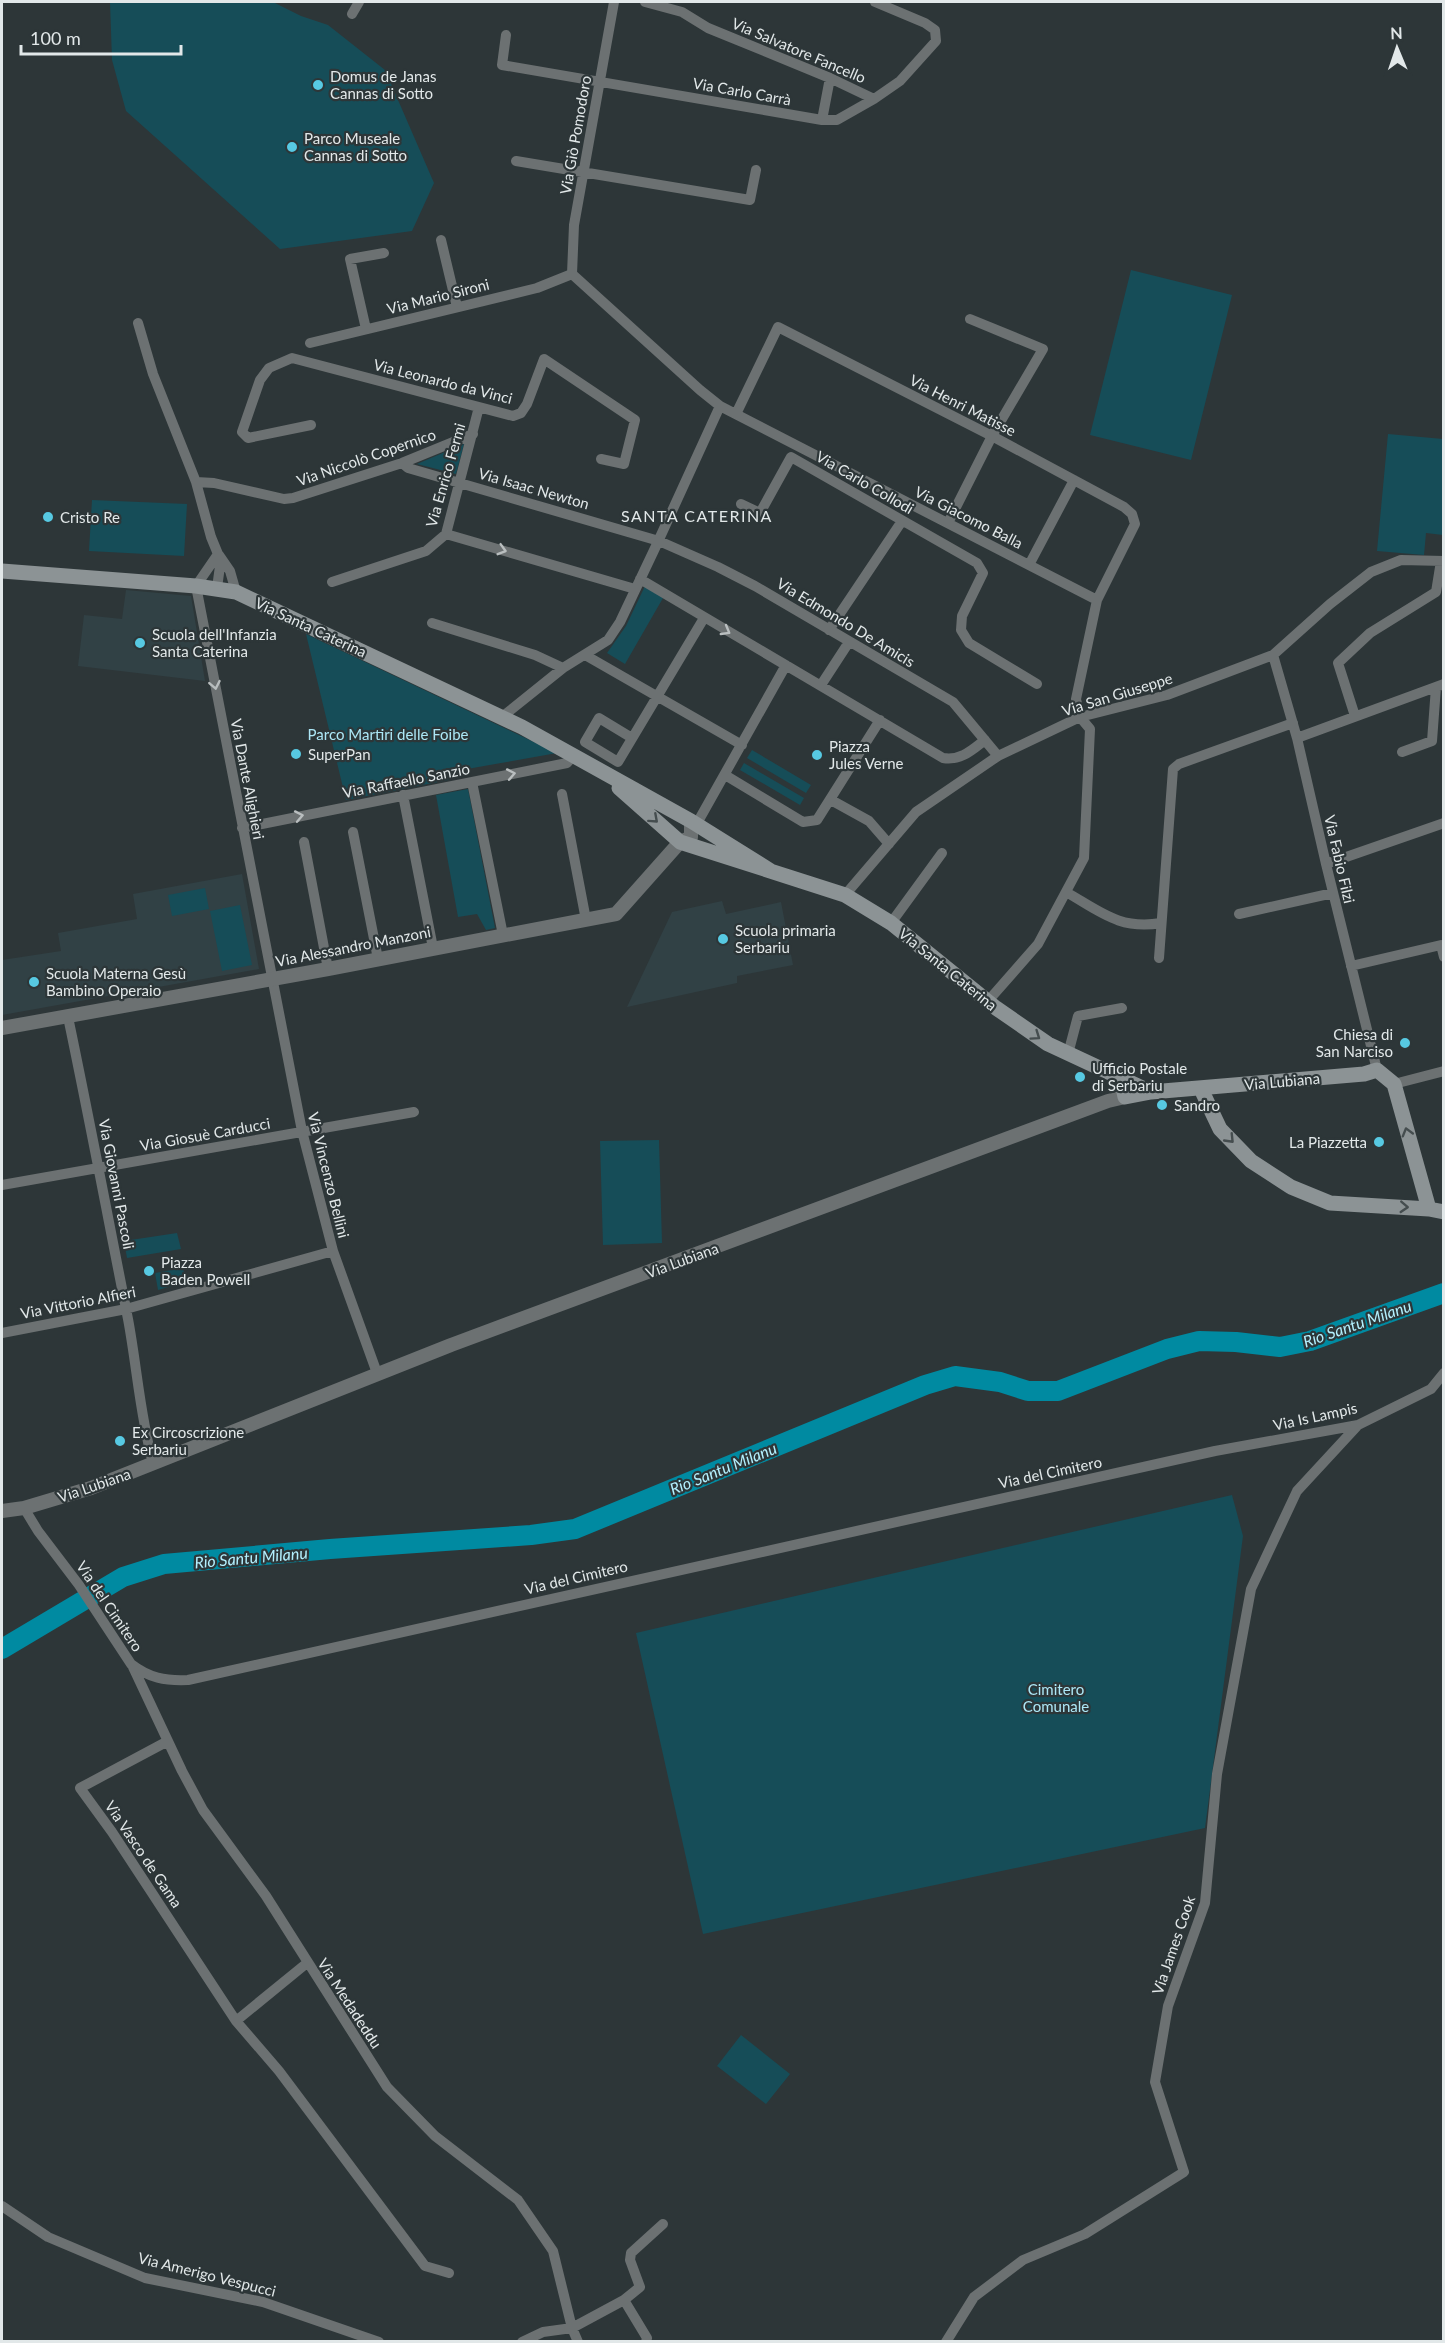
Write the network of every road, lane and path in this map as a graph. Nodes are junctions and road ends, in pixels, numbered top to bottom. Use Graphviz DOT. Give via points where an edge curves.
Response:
graph roads {
  1 [pos="359,2"];
  2 [pos="614,2"];
  3 [pos="645,2"];
  4 [pos="875,2"];
  5 [pos="352,14"];
  6 [pos="506,35"];
  7 [pos="830,78"];
  8 [pos="600,81"];
  9 [pos="874,99"];
  10 [pos="822,120"];
  11 [pos="516,161"];
  12 [pos="756,170"];
  13 [pos="584,172"];
  14 [pos="441,240"];
  15 [pos="384,254"];
  16 [pos="572,274"];
  17 [pos="457,307"];
  18 [pos="970,319"];
  19 [pos="138,322"];
  20 [pos="366,329"];
  21 [pos="310,343"];
  22 [pos="720,406"];
  23 [pos="479,407"];
  24 [pos="736,414"];
  25 [pos="311,425"];
  26 [pos="473,434"];
  27 [pos="992,436"];
  28 [pos="602,459"];
  29 [pos="402,463"];
  30 [pos="1074,480"];
  31 [pos="196,482"];
  32 [pos="461,483"];
  33 [pos="741,504"];
  34 [pos="902,521"];
  35 [pos="948,523"];
  36 [pos="446,534"];
  37 [pos="659,541"];
  38 [pos="218,554"];
  39 [pos="1442,561"];
  40 [pos="1029,565"];
  41 [pos="2,571"];
  42 [pos="332,582"];
  43 [pos="638,584"];
  44 [pos="196,586"];
  45 [pos="217,588"];
  46 [pos="236,592"];
  47 [pos="1097,600"];
  48 [pos="704,618"];
  49 [pos="432,623"];
  50 [pos="829,630"];
  51 [pos="849,642"];
  52 [pos="1273,655"];
  53 [pos="585,656"];
  54 [pos="786,665"];
  55 [pos="563,668"];
  56 [pos="1037,684"];
  57 [pos="1440,685"];
  58 [pos="821,686"];
  59 [pos="657,695"];
  60 [pos="1355,716"];
  61 [pos="502,717"];
  62 [pos="1080,717"];
  63 [pos="880,720"];
  64 [pos="1293,723"];
  65 [pos="632,738"];
  66 [pos="1298,738"];
  67 [pos="985,740"];
  68 [pos="742,745"];
  69 [pos="1402,752"];
  70 [pos="573,756"];
  71 [pos="998,756"];
  72 [pos="597,768"];
  73 [pos="724,775"];
  74 [pos="472,782"];
  75 [pos="562,794"];
  76 [pos="403,795"];
  77 [pos="831,800"];
  78 [pos="696,819"];
  79 [pos="1443,823"];
  80 [pos="242,828"];
  81 [pos="353,832"];
  82 [pos="304,842"];
  83 [pos="680,842"];
  84 [pos="889,844"];
  85 [pos="942,853"];
  86 [pos="1326,864"];
  87 [pos="771,871"];
  88 [pos="1066,892"];
  89 [pos="1333,893"];
  90 [pos="845,895"];
  91 [pos="1239,914"];
  92 [pos="586,920"];
  93 [pos="891,923"];
  94 [pos="1161,923"];
  95 [pos="503,935"];
  96 [pos="433,948"];
  97 [pos="1443,957"];
  98 [pos="1159,958"];
  99 [pos="378,959"];
  100 [pos="1351,966"];
  101 [pos="328,969"];
  102 [pos="273,978"];
  103 [pos="988,1001"];
  104 [pos="1122,1008"];
  105 [pos="68,1017"];
  106 [pos="2,1029"];
  107 [pos="1068,1054"];
  108 [pos="1377,1070"];
  109 [pos="1443,1071"];
  110 [pos="1121,1078"];
  111 [pos="1394,1084"];
  112 [pos="1200,1089"];
  113 [pos="1151,1092"];
  114 [pos="1125,1097"];
  115 [pos="414,1112"];
  116 [pos="302,1131"];
  117 [pos="100,1168"];
  118 [pos="2,1185"];
  119 [pos="1436,1210"];
  120 [pos="333,1251"];
  121 [pos="126,1309"];
  122 [pos="2,1333"];
  123 [pos="1443,1373"];
  124 [pos="377,1374"];
  125 [pos="1358,1425"];
  126 [pos="1215,1451"];
  127 [pos="153,1463"];
  128 [pos="24,1508"];
  129 [pos="2,1511"];
  130 [pos="131,1664"];
  131 [pos="168,1742"];
  132 [pos="307,1963"];
  133 [pos="236,2021"];
  134 [pos="2,2206"];
  135 [pos="663,2224"];
  136 [pos="449,2273"];
  137 [pos="624,2300"];
  138 [pos="572,2328"];
  139 [pos="379,2342"];
  140 [pos="522,2342"];
  141 [pos="578,2342"];
  142 [pos="646,2342"];
  143 [pos="946,2342"];
  1 -- 5 [label="street"];
  2 -- 8 [label="street, Via Giò Pomodoro"];
  3 -- 7 [label="street, Via Salvatore Fancello" via="682,12 708,28"];
  4 -- 9 [label="street, Via Carlo Carrà" via="925,23 934,30 936,41 900,81"];
  6 -- 8 [label="street, Via Carlo Carrà" via="502,65"];
  7 -- 9 [label="street, Via Salvatore Fancello"];
  7 -- 10 [label="street"];
  8 -- 10 [label="street, Via Carlo Carrà"];
  8 -- 13 [label="street, Via Giò Pomodoro"];
  9 -- 10 [label="street, Via Carlo Carrà" via="837,120"];
  11 -- 13 [label="street"];
  12 -- 13 [label="street" via="750,200"];
  13 -- 16 [label="street, Via Giò Pomodoro" via="574,225"];
  14 -- 17 [label="street"];
  15 -- 20 [label="street" via="350,259"];
  16 -- 17 [label="street, Via Mario Sironi" via="537,288"];
  16 -- 22 [label="street, Via Giacomo Balla"];
  17 -- 20 [label="street, Via Mario Sironi"];
  18 -- 27 [label="street" via="1043,349"];
  19 -- 31 [label="street" via="153,374"];
  20 -- 21 [label="street, Via Mario Sironi"];
  22 -- 24 [label="street, Via Giacomo Balla"];
  22 -- 37 [label="street"];
  23 -- 25 [label="street, Via Leonardo da Vinci" via="292,358 269,368 260,380 242,432 248,438"];
  23 -- 26 [label="street, Via Enrico Fermi"];
  23 -- 28 [label="street, Via Leonardo da Vinci" via="513,416 521,413 544,359 635,420 624,464"];
  24 -- 27 [label="street, Via Henri Matisse" via="778,327"];
  24 -- 35 [label="street, Via Giacomo Balla"];
  26 -- 29 [label="street, Via Niccolò Copernico"];
  26 -- 32 [label="street, Via Enrico Fermi"];
  27 -- 30 [label="street, Via Henri Matisse"];
  27 -- 35 [label="street"];
  29 -- 31 [label="street, Via Niccolò Copernico" via="284,499"];
  29 -- 32 [label="street, Via Isaac Newton"];
  30 -- 40 [label="street"];
  30 -- 47 [label="street, Via Henri Matisse" via="1124,507 1135,524"];
  31 -- 38 [label="street"];
  32 -- 36 [label="street, Via Enrico Fermi"];
  32 -- 37 [label="street, Via Isaac Newton"];
  33 -- 34 [label="street, Via Carlo Collodi" via="760,513 791,457"];
  34 -- 50 [label="street"];
  34 -- 56 [label="street, Via Carlo Collodi" via="977,563 983,573 962,616 961,630 969,643"];
  35 -- 40 [label="street, Via Giacomo Balla"];
  36 -- 42 [label="street, Via Enrico Fermi" via="426,551"];
  36 -- 43 [label="street, one-way"];
  37 -- 43 [label="street"];
  37 -- 50 [label="street, Via Edmondo De Amicis" via="746,581"];
  38 -- 44 [label="street"];
  38 -- 45 [label="street"];
  38 -- 46 [label="street" via="230,571"];
  39 -- 52 [label="street" via="1401,560 1371,572"];
  39 -- 60 [label="street" via="1436,592 1370,633 1338,663"];
  40 -- 47 [label="street, Via Giacomo Balla"];
  41 -- 44 [label="main road, Via Santa Caterina"];
  43 -- 48 [label="street"];
  43 -- 53 [label="street" via="609,640"];
  44 -- 45 [label="main road, Via Santa Caterina"];
  44 -- 80 [label="street, Via Dante Alighieri, one-way"];
  45 -- 46 [label="main road, Via Santa Caterina"];
  46 -- 61 [label="main road, Via Santa Caterina"];
  47 -- 62 [label="street" via="1076,699"];
  48 -- 54 [label="street, one-way"];
  48 -- 59 [label="street"];
  49 -- 55 [label="street" via="535,655"];
  50 -- 51 [label="street, Via Edmondo De Amicis"];
  51 -- 58 [label="street"];
  51 -- 67 [label="street, Via Edmondo De Amicis" via="953,702"];
  52 -- 62 [label="street, Via San Giuseppe" via="1167,695"];
  52 -- 64 [label="street, Via Fabio Filzi"];
  53 -- 55 [label="street"];
  53 -- 59 [label="street"];
  54 -- 58 [label="street"];
  54 -- 68 [label="street"];
  55 -- 61 [label="street"];
  57 -- 60 [label="street"];
  57 -- 69 [label="street" via="1432,741"];
  58 -- 63 [label="street"];
  59 -- 65 [label="street"];
  59 -- 68 [label="street"];
  60 -- 66 [label="street"];
  61 -- 70 [label="main road, Via Santa Caterina"];
  62 -- 71 [label="street, Via San Giuseppe"];
  62 -- 88 [label="street" via="1090,729 1084,858"];
  63 -- 67 [label="street" via="952,760"];
  63 -- 77 [label="street"];
  64 -- 66 [label="street, Via Fabio Filzi"];
  64 -- 94 [label="street" via="1173,769"];
  65 -- 65 [label="street" via="618,762 585,742 599,718"];
  66 -- 86 [label="street, Via Fabio Filzi"];
  67 -- 71 [label="street, Via Edmondo De Amicis"];
  68 -- 73 [label="street"];
  70 -- 72 [label="main road, Via Santa Caterina"];
  74 -- 70 [label="street, Via Raffaello Sanzio, one-way" via="567,764"];
  71 -- 84 [label="street, Via San Giuseppe" via="916,812"];
  72 -- 78 [label="main road, Via Santa Caterina"];
  72 -- 83 [label="main road, Via Santa Caterina, one-way"];
  73 -- 77 [label="street" via="803,822 817,820"];
  73 -- 78 [label="street"];
  74 -- 76 [label="street, Via Raffaello Sanzio"];
  74 -- 95 [label="street"];
  75 -- 92 [label="street"];
  80 -- 76 [label="street, Via Raffaello Sanzio, one-way"];
  76 -- 96 [label="street"];
  77 -- 84 [label="street" via="869,821"];
  78 -- 83 [label="street" via="691,837"];
  78 -- 87 [label="main road, Via Santa Caterina"];
  79 -- 86 [label="street"];
  80 -- 102 [label="street, Via Dante Alighieri"];
  81 -- 99 [label="street"];
  82 -- 101 [label="street"];
  83 -- 87 [label="main road, Via Santa Caterina"];
  83 -- 92 [label="street, Via Alessandro Manzoni" via="616,914"];
  84 -- 90 [label="street, Via San Giuseppe"];
  85 -- 93 [label="street"];
  86 -- 89 [label="street, Via Fabio Filzi"];
  87 -- 90 [label="main road, Via Santa Caterina" via="808,887"];
  88 -- 94 [label="street" via="1116,921 1133,926"];
  88 -- 103 [label="street" via="1038,944"];
  89 -- 91 [label="street"];
  89 -- 100 [label="street, Via Fabio Filzi"];
  90 -- 93 [label="main road, Via Santa Caterina"];
  92 -- 95 [label="street, Via Alessandro Manzoni"];
  93 -- 103 [label="main road, Via Santa Caterina"];
  94 -- 98 [label="street"];
  95 -- 96 [label="street, Via Alessandro Manzoni"];
  96 -- 99 [label="street, Via Alessandro Manzoni"];
  97 -- 100 [label="street" via="1441,945"];
  99 -- 101 [label="street, Via Alessandro Manzoni"];
  100 -- 108 [label="street, Via Fabio Filzi"];
  101 -- 102 [label="street, Via Alessandro Manzoni"];
  102 -- 105 [label="street, Via Alessandro Manzoni"];
  102 -- 116 [label="street, Via Vincenzo Bellini"];
  103 -- 107 [label="main road, Via Santa Caterina, one-way"];
  104 -- 107 [label="street" via="1078,1016"];
  105 -- 106 [label="street, Via Alessandro Manzoni"];
  105 -- 117 [label="street, Via Giovanni Pascoli"];
  107 -- 110 [label="main road, Via Santa Caterina"];
  108 -- 111 [label="main road"];
  108 -- 112 [label="main road, Via Lubiana"];
  109 -- 111 [label="street"];
  110 -- 113 [label="main road, Via Santa Caterina"];
  110 -- 114 [label="main road"];
  119 -- 111 [label="main road, one-way"];
  112 -- 113 [label="main road, Via Lubiana"];
  112 -- 119 [label="main road, one-way" via="1220,1129 1251,1161 1291,1187 1330,1203"];
  113 -- 114 [label="main road, Via Lubiana"];
  114 -- 124 [label="street, Via Lubiana"];
  115 -- 116 [label="street, Via Giosuè Carducci"];
  116 -- 117 [label="street, Via Giosuè Carducci"];
  116 -- 120 [label="street, Via Vincenzo Bellini"];
  117 -- 118 [label="street, Via Giosuè Carducci"];
  117 -- 121 [label="street, Via Giovanni Pascoli"];
  120 -- 121 [label="street, Via Vittorio Alfieri"];
  120 -- 124 [label="street, Via Vincenzo Bellini"];
  121 -- 122 [label="street, Via Vittorio Alfieri"];
  121 -- 127 [label="street, Via Giovanni Pascoli"];
  123 -- 125 [label="street, Via Is Lampis" via="1431,1389"];
  124 -- 127 [label="street, Via Lubiana"];
  125 -- 126 [label="street, Via Is Lampis"];
  125 -- 143 [label="street, Via James Cook" via="1298,1491 1251,1589 1216,1774 1205,1903 1168,2006 1155,2082 1184,2172 1085,2234 1023,2260 974,2297"];
  126 -- 130 [label="street, Via del Cimitero" via="188,1680 156,1678"];
  127 -- 128 [label="street, Via Lubiana" via="91,1488"];
  128 -- 129 [label="street, Via Lubiana"];
  128 -- 130 [label="street, Via del Cimitero"];
  130 -- 131 [label="street, Via Medadeddu"];
  131 -- 132 [label="street, Via Medadeddu" via="203,1810 267,1896"];
  131 -- 133 [label="street, Via Vasco de Gama" via="80,1788"];
  132 -- 133 [label="street"];
  132 -- 138 [label="street, Via Medadeddu" via="387,2087 435,2136 518,2200 553,2251"];
  133 -- 136 [label="street, Via Vasco de Gama" via="425,2266"];
  134 -- 139 [label="street, Via Amerigo Vespucci" via="48,2237 145,2278 263,2302"];
  135 -- 137 [label="street" via="631,2253 640,2287"];
  137 -- 138 [label="street"];
  137 -- 142 [label="street"];
  138 -- 140 [label="street" via="543,2332"];
  138 -- 141 [label="street, Via Medadeddu"];
}
